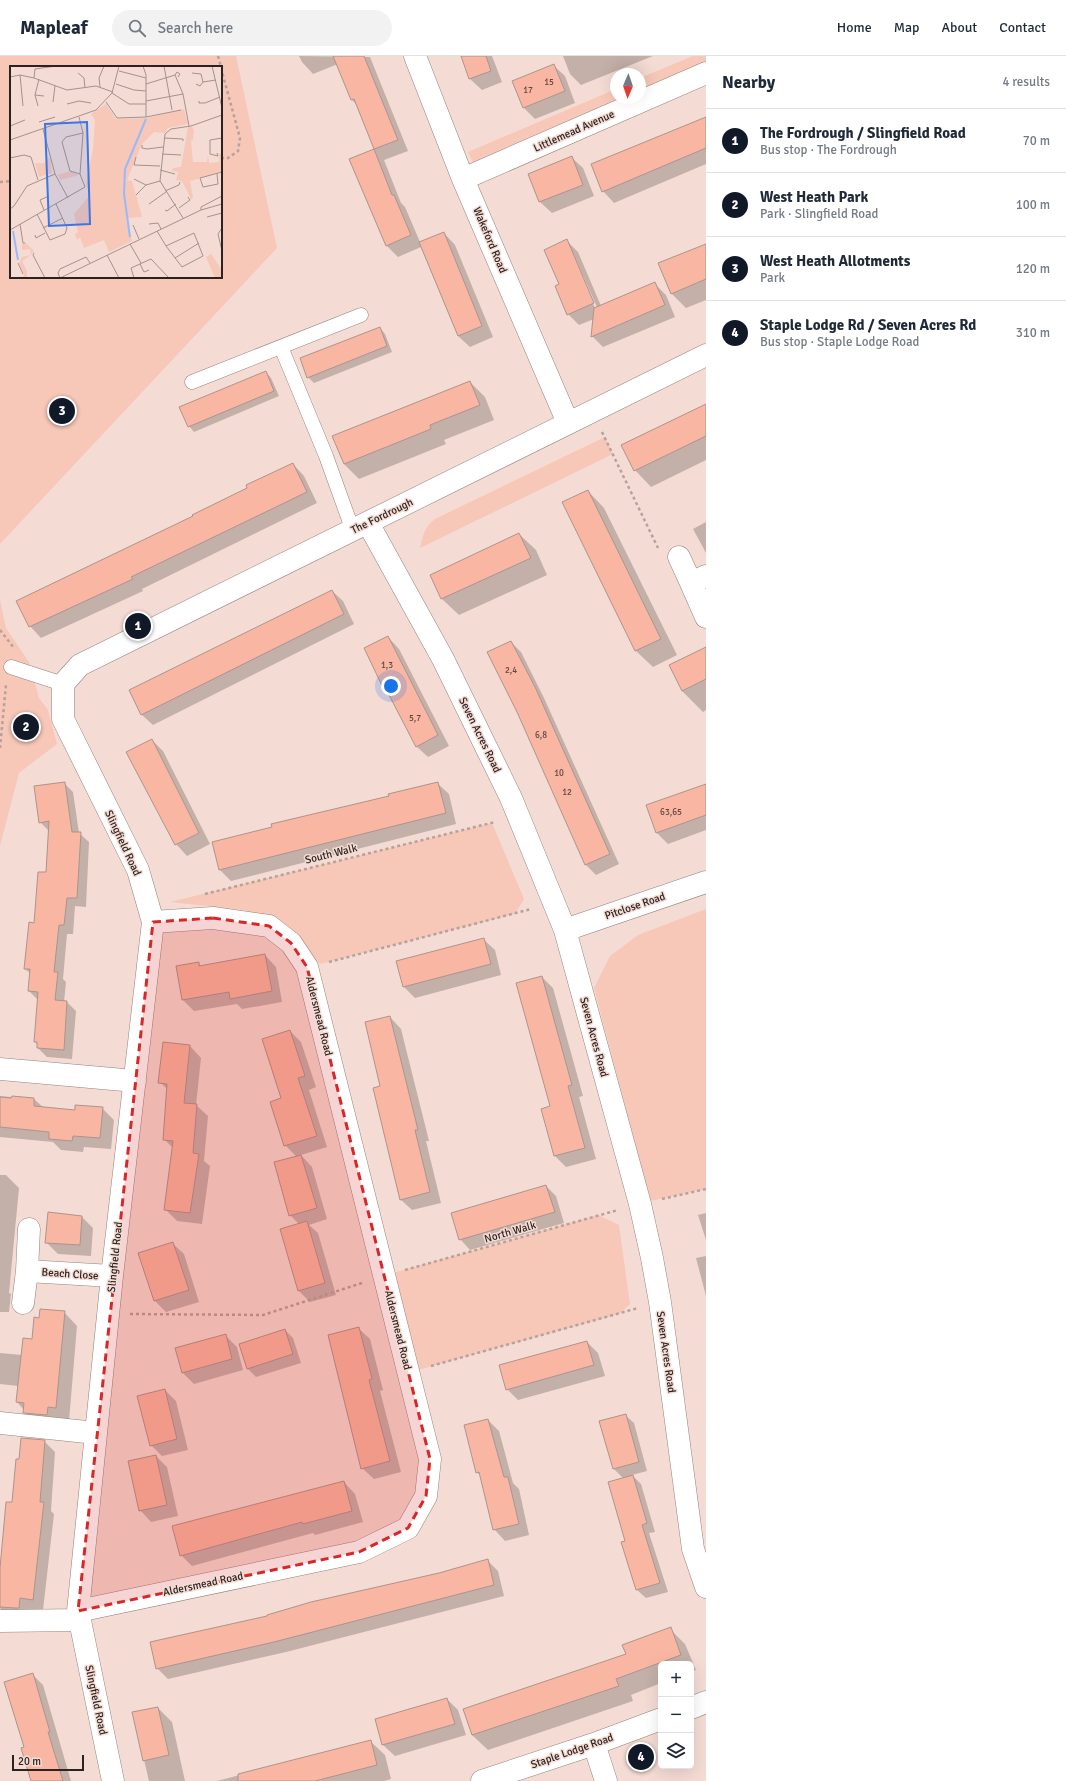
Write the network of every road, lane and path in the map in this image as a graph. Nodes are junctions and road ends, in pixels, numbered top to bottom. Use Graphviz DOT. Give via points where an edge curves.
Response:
graph roads {
  1 [pos="218,56"];
  2 [pos="415,56"];
  3 [pos="220,66"];
  4 [pos="222,72"];
  5 [pos="706,73"];
  6 [pos="222,158"];
  7 [pos="463,179"];
  8 [pos="10,181"];
  9 [pos="0,182"];
  10 [pos="361,315"];
  11 [pos="280,347"];
  12 [pos="706,355"];
  13 [pos="192,382"];
  14 [pos="591,410"];
  15 [pos="568,423"];
  16 [pos="360,527"];
  17 [pos="679,557"];
  18 [pos="698,580"];
  19 [pos="706,617"];
  20 [pos="11,667"];
  21 [pos="63,684"];
  22 [pos="0,748"];
  23 [pos="518,816"];
  24 [pos="706,882"];
  25 [pos="200,895"];
  26 [pos="553,904"];
  27 [pos="153,922"];
  28 [pos="565,930"];
  29 [pos="307,967"];
  30 [pos="0,1069"];
  31 [pos="135,1081"];
  32 [pos="706,1189"];
  33 [pos="640,1204"];
  34 [pos="29,1229"];
  35 [pos="27,1271"];
  36 [pos="112,1276"];
  37 [pos="385,1276"];
  38 [pos="660,1302"];
  39 [pos="23,1303"];
  40 [pos="108,1314"];
  41 [pos="409,1372"];
  42 [pos="0,1423"];
  43 [pos="96,1433"];
  44 [pos="706,1587"];
  45 [pos="79,1615"];
  46 [pos="0,1621"];
  47 [pos="706,1702"];
  48 [pos="694,1707"];
  49 [pos="658,1720"];
  50 [pos="594,1744"];
  51 [pos="113,1781"];
  52 [pos="482,1781"];
  53 [pos="606,1781"];
  1 -- 3 [label="path"];
  2 -- 7 [label="street, Wakeford Road"];
  4 -- 6 [label="path" via="240,138 238,151 228,158"];
  5 -- 7 [label="street, Littlemead Avenue"];
  7 -- 15 [label="street, Wakeford Road"];
  8 -- 9 [label="path"];
  10 -- 11 [label="lane"];
  11 -- 13 [label="lane"];
  11 -- 16 [label="lane" via="326,456"];
  12 -- 14 [label="street, The Fordrough"];
  14 -- 15 [label="street, The Fordrough"];
  14 -- 17 [label="path" via="664,561"];
  15 -- 16 [label="street, The Fordrough"];
  16 -- 21 [label="street, The Fordrough" via="80,665"];
  16 -- 23 [label="street, Seven Acres Road" via="443,659"];
  17 -- 18 [label="street"];
  18 -- 19 [label="street"];
  20 -- 21 [label="lane"];
  20 -- 22 [label="path" via="7,675"];
  21 -- 27 [label="street, Slingfield Road" via="63,720 138,870"];
  23 -- 25 [label="path, South Walk"];
  23 -- 26 [label="street, Seven Acres Road"];
  24 -- 28 [label="street, Pitclose Road"];
  26 -- 28 [label="street, Seven Acres Road"];
  26 -- 29 [label="path"];
  27 -- 29 [label="street, Aldersmead Road" via="213,918 269,926 291,943"];
  27 -- 31 [label="street, Slingfield Road"];
  28 -- 33 [label="street, Seven Acres Road"];
  29 -- 37 [label="street, Aldersmead Road"];
  30 -- 31 [label="street"];
  31 -- 36 [label="street, Slingfield Road"];
  32 -- 33 [label="path, North Walk"];
  33 -- 37 [label="path, North Walk"];
  33 -- 38 [label="street, Seven Acres Road"];
  34 -- 35 [label="street, Beach Close"];
  35 -- 36 [label="street, Beach Close"];
  35 -- 39 [label="street, Beach Close"];
  36 -- 40 [label="street, Slingfield Road"];
  37 -- 40 [label="path, North Walk" via="263,1315"];
  37 -- 41 [label="street, Aldersmead Road"];
  38 -- 41 [label="path"];
  38 -- 44 [label="street, Seven Acres Road" via="693,1549"];
  40 -- 43 [label="street, Slingfield Road"];
  41 -- 45 [label="street, Aldersmead Road" via="430,1459 426,1496 408,1528 359,1552"];
  42 -- 43 [label="street"];
  43 -- 45 [label="street, Slingfield Road"];
  45 -- 46 [label="street"];
  45 -- 51 [label="street, Slingfield Road"];
  47 -- 48 [label="street"];
  49 -- 50 [label="street, Staple Lodge Road"];
  50 -- 52 [label="street, Staple Lodge Road"];
  50 -- 53 [label="street"];
}
